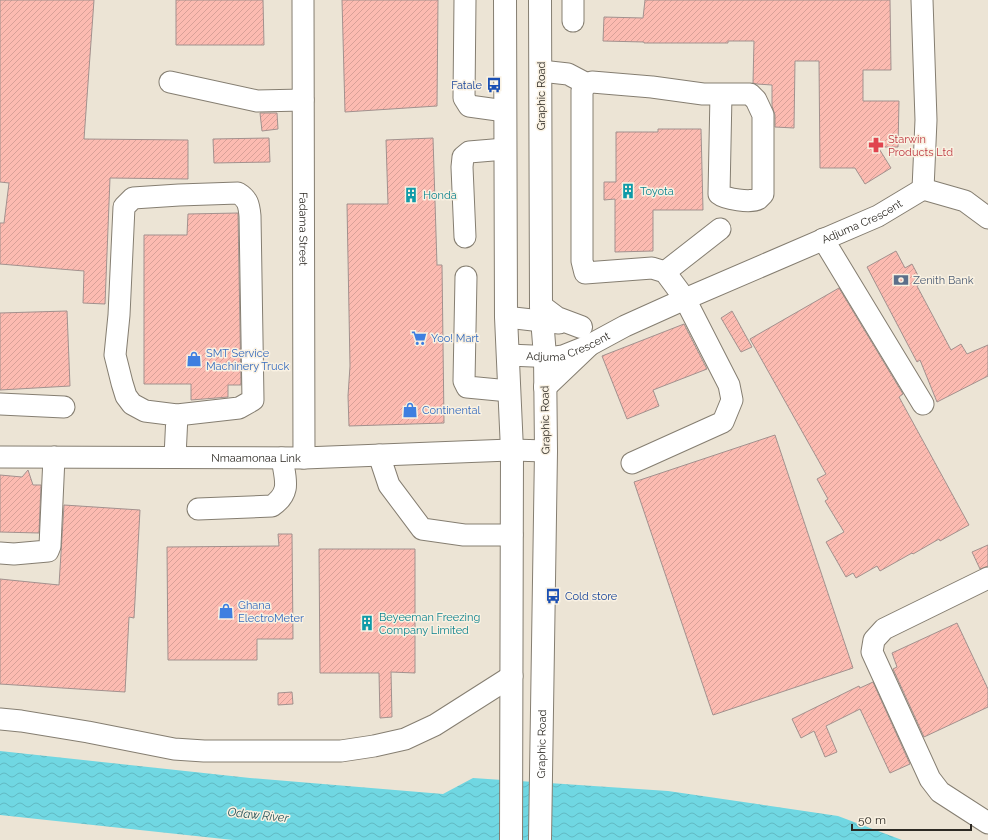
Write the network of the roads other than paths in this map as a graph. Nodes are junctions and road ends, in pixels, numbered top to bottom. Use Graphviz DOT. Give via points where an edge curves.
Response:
graph roads {
  1 [pos="303,0"];
  2 [pos="465,0"];
  3 [pos="505,0"];
  4 [pos="540,0"];
  5 [pos="573,0"];
  6 [pos="922,0"];
  7 [pos="573,21"];
  8 [pos="540,72"];
  9 [pos="170,82"];
  10 [pos="587,84"];
  11 [pos="721,94"];
  12 [pos="303,100"];
  13 [pos="505,112"];
  14 [pos="505,149"];
  15 [pos="923,189"];
  16 [pos="988,218"];
  17 [pos="720,230"];
  18 [pos="465,237"];
  19 [pos="824,239"];
  20 [pos="665,272"];
  21 [pos="466,277"];
  22 [pos="685,299"];
  23 [pos="542,313"];
  24 [pos="506,317"];
  25 [pos="585,336"];
  26 [pos="508,355"];
  27 [pos="545,356"];
  28 [pos="545,387"];
  29 [pos="509,391"];
  30 [pos="0,404"];
  31 [pos="923,404"];
  32 [pos="64,407"];
  33 [pos="177,414"];
  34 [pos="512,450"];
  35 [pos="546,451"];
  36 [pos="379,455"];
  37 [pos="0,457"];
  38 [pos="54,457"];
  39 [pos="175,457"];
  40 [pos="282,458"];
  41 [pos="304,458"];
  42 [pos="632,462"];
  43 [pos="198,509"];
  44 [pos="512,535"];
  45 [pos="0,553"];
  46 [pos="988,578"];
  47 [pos="512,676"];
  48 [pos="0,719"];
  49 [pos="988,823"];
  50 [pos="512,840"];
  51 [pos="540,840"];
  1 -- 12 [label="street, Fadama Street"];
  2 -- 13 [label="street" via="464,98 469,106"];
  3 -- 13 [label="main road"];
  4 -- 8 [label="main road, Graphic Road"];
  5 -- 7 [label="street"];
  6 -- 15 [label="street" via="926,120"];
  8 -- 10 [label="street" via="568,74"];
  8 -- 23 [label="main road, Graphic Road"];
  9 -- 12 [label="street" via="258,101"];
  10 -- 11 [label="street" via="592,82"];
  10 -- 20 [label="street" via="582,90 582,261 585,273 652,268"];
  11 -- 11 [label="street" via="750,94 761,107 763,194 758,199 738,200 719,194"];
  12 -- 41 [label="street, Fadama Street"];
  13 -- 14 [label="main road"];
  14 -- 18 [label="street" via="468,152 463,158"];
  14 -- 24 [label="main road"];
  15 -- 16 [label="street" via="965,202"];
  15 -- 19 [label="street, Adjuma Crescent" via="878,216"];
  17 -- 20 [label="street"];
  19 -- 22 [label="street, Adjuma Crescent"];
  19 -- 31 [label="street"];
  20 -- 22 [label="street"];
  21 -- 29 [label="street" via="464,381 467,387"];
  22 -- 25 [label="street, Adjuma Crescent" via="625,326"];
  22 -- 42 [label="street" via="729,385 732,400 723,422"];
  23 -- 24 [label="street"];
  23 -- 25 [label="main road" via="557,318"];
  23 -- 27 [label="main road, Graphic Road"];
  24 -- 26 [label="main road"];
  25 -- 27 [label="street, Adjuma Crescent" via="563,356"];
  25 -- 28 [label="main road"];
  26 -- 27 [label="street, Adjuma Crescent"];
  26 -- 29 [label="main road"];
  27 -- 28 [label="main road, Graphic Road"];
  28 -- 35 [label="main road, Graphic Road"];
  29 -- 34 [label="main road"];
  30 -- 32 [label="street"];
  33 -- 33 [label="street" via="239,408 253,400 250,216 245,197 238,193 133,198 124,206 115,355 122,383 132,404 145,411"];
  33 -- 39 [label="street"];
  34 -- 35 [label="street, Nmaamonaa Link"];
  34 -- 36 [label="street, Nmaamonaa Link"];
  34 -- 44 [label="main road"];
  35 -- 51 [label="main road, Graphic Road"];
  36 -- 41 [label="street, Nmaamonaa Link"];
  36 -- 44 [label="street" via="389,485 422,529 464,534"];
  37 -- 38 [label="street, Nmaamonaa Link"];
  38 -- 39 [label="street, Nmaamonaa Link"];
  38 -- 45 [label="street" via="48,551"];
  39 -- 40 [label="street, Nmaamonaa Link"];
  40 -- 41 [label="street, Nmaamonaa Link"];
  40 -- 43 [label="street" via="286,490 281,500 272,506"];
  44 -- 47 [label="main road"];
  46 -- 49 [label="street" via="884,629 874,640 872,652 930,779 940,792"];
  47 -- 48 [label="street" via="435,725 405,740 341,751 174,749"];
  47 -- 50 [label="main road"];
}
